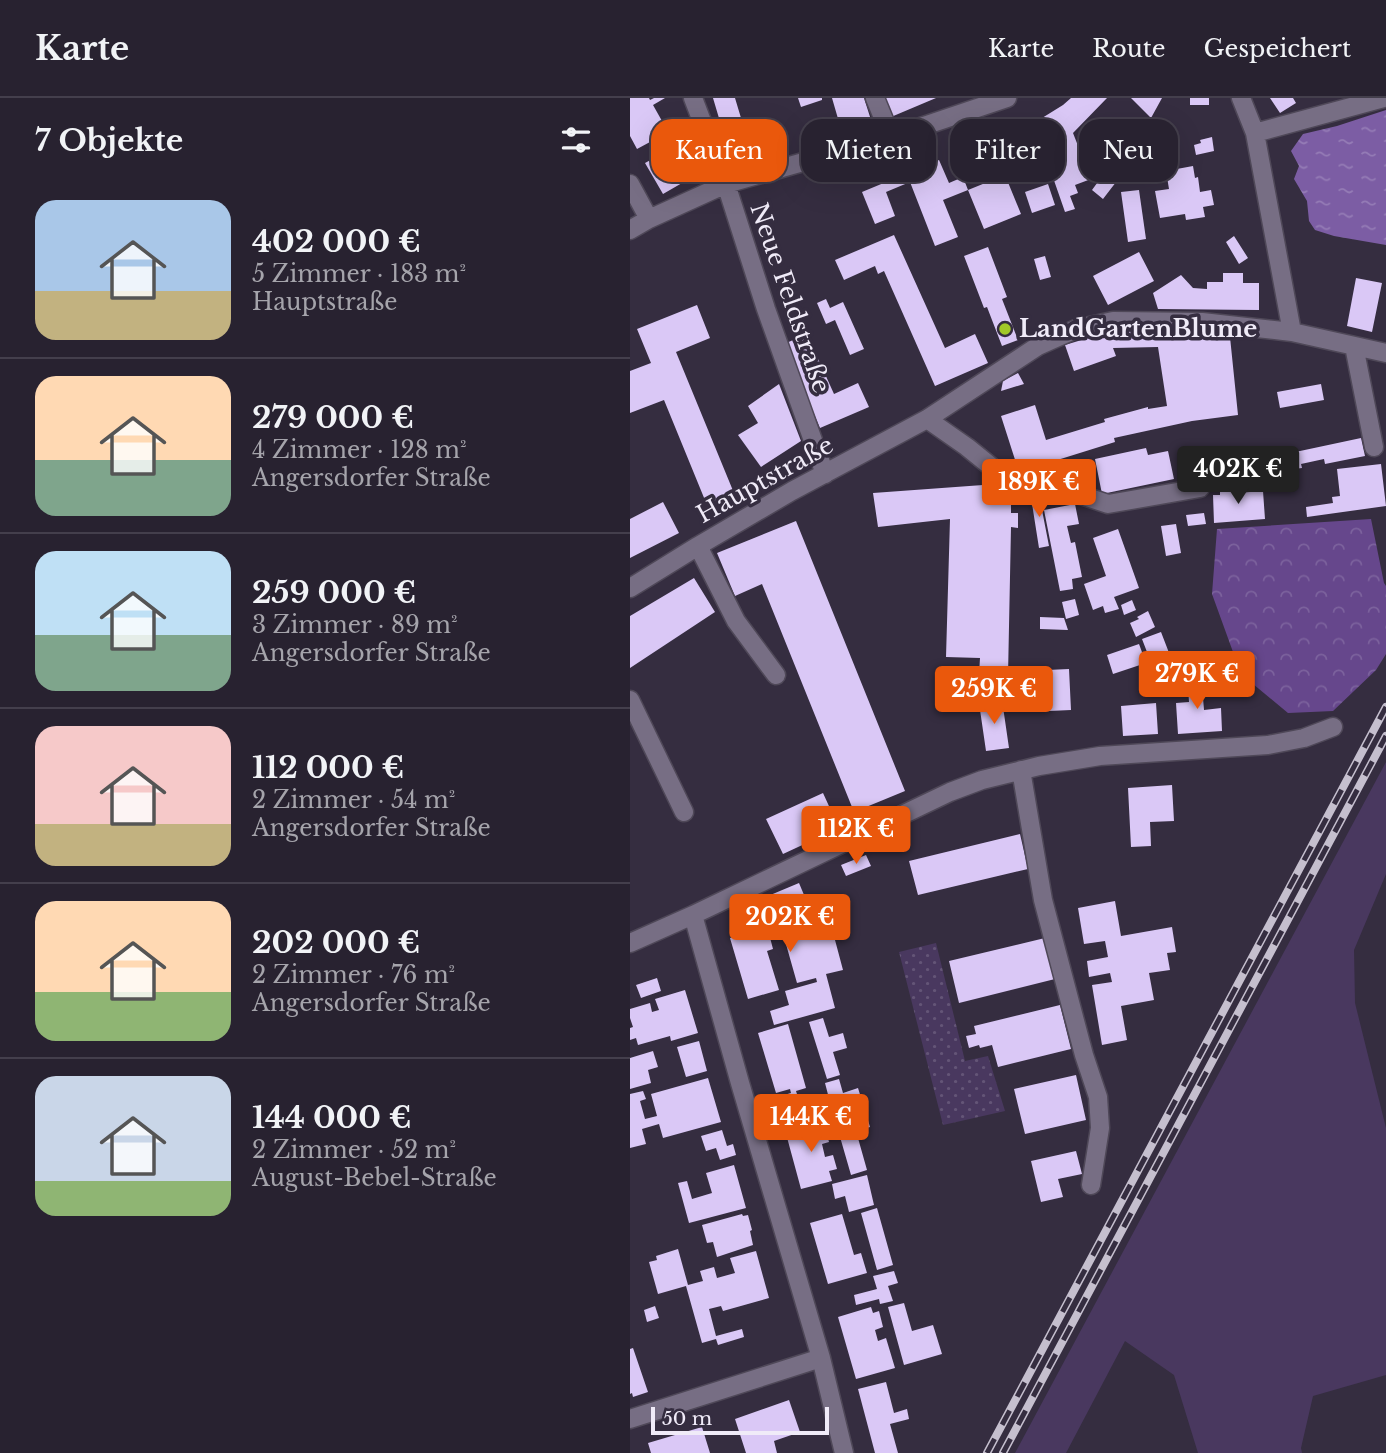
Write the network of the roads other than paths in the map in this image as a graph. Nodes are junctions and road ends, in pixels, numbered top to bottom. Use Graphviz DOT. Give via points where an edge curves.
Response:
graph roads {
  1 [pos="693,98"];
  2 [pos="875,98"];
  3 [pos="1007,98"];
  4 [pos="1241,98"];
  5 [pos="1384,98"];
  6 [pos="884,119"];
  7 [pos="936,122"];
  8 [pos="1255,133"];
  9 [pos="801,163"];
  10 [pos="630,184"];
  11 [pos="726,184"];
  12 [pos="649,219"];
  13 [pos="630,230"];
  14 [pos="1292,332"];
  15 [pos="1354,346"];
  16 [pos="1386,353"];
  17 [pos="927,419"];
  18 [pos="1374,447"];
  19 [pos="825,474"];
  20 [pos="1200,488"];
  21 [pos="698,546"];
  22 [pos="630,588"];
  23 [pos="776,675"];
  24 [pos="630,700"];
  25 [pos="1334,727"];
  26 [pos="1021,770"];
  27 [pos="684,812"];
  28 [pos="694,915"];
  29 [pos="630,943"];
  30 [pos="1091,1185"];
  31 [pos="821,1357"];
  32 [pos="630,1419"];
  33 [pos="845,1453"];
  1 -- 11 [label="street, Neue Feldstraße"];
  2 -- 6 [label="street"];
  3 -- 7 [label="street"];
  4 -- 8 [label="street"];
  5 -- 8 [label="street"];
  8 -- 14 [label="street"];
  9 -- 11 [label="street"];
  10 -- 12 [label="street"];
  11 -- 12 [label="street"];
  11 -- 19 [label="street, Neue Feldstraße"];
  12 -- 13 [label="street"];
  14 -- 15 [label="street, Hauptstraße"];
  14 -- 17 [label="street, Hauptstraße" via="1202,322 1114,321 1076,329 1038,346"];
  15 -- 16 [label="street, Hauptstraße"];
  15 -- 18 [label="street"];
  17 -- 19 [label="street, Hauptstraße"];
  17 -- 20 [label="street" via="1004,477 1108,504"];
  19 -- 21 [label="street, Hauptstraße"];
  21 -- 22 [label="street, Hauptstraße"];
  21 -- 23 [label="street" via="736,621"];
  24 -- 27 [label="street"];
  25 -- 26 [label="street" via="1268,745 1100,756"];
  26 -- 28 [label="street" via="950,792"];
  26 -- 30 [label="street" via="1043,900 1098,1097 1100,1128"];
  28 -- 29 [label="street"];
  28 -- 31 [label="street"];
  31 -- 32 [label="street"];
  31 -- 33 [label="street"];
}
